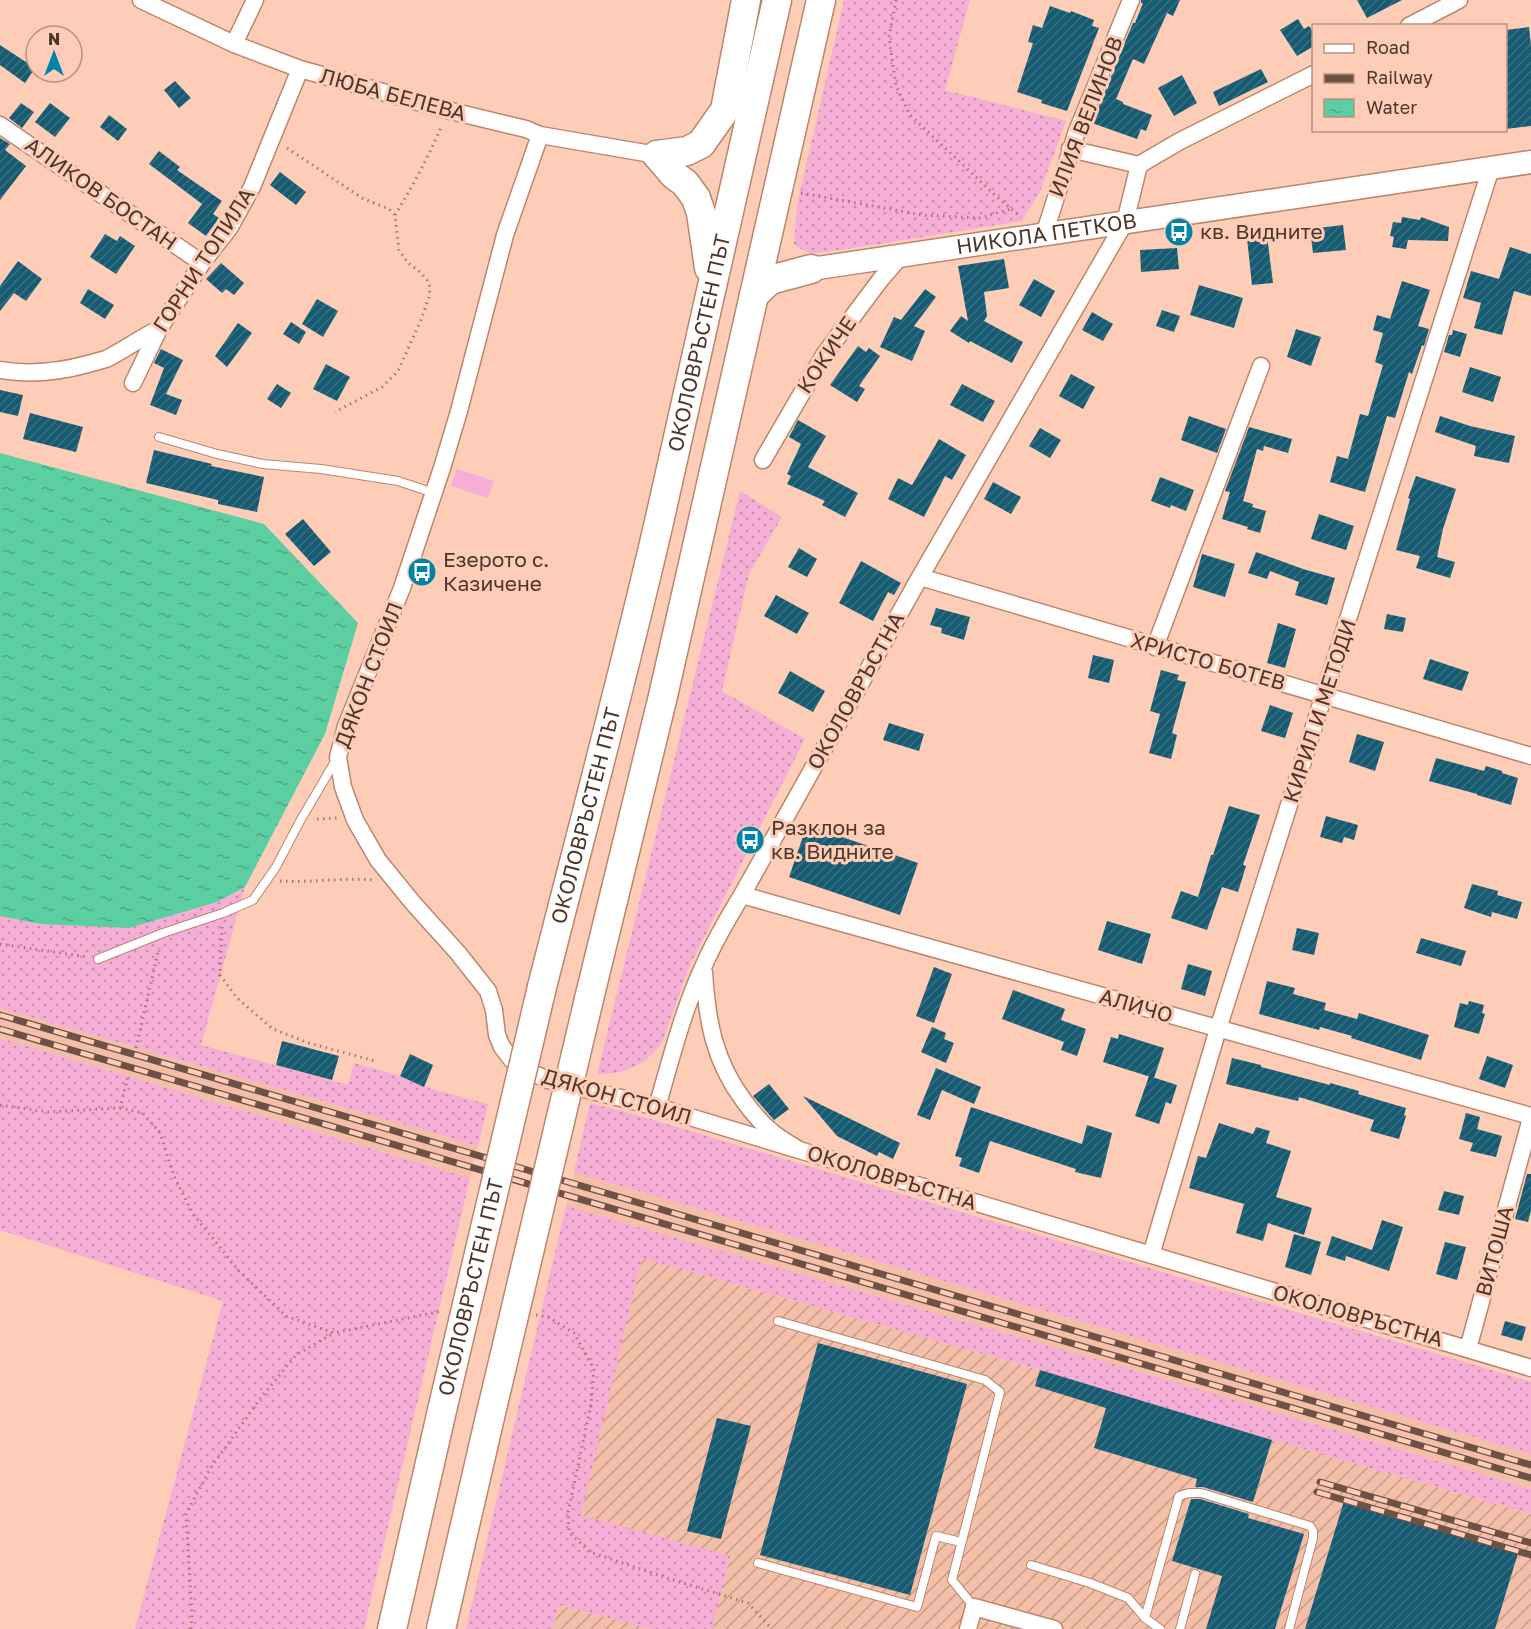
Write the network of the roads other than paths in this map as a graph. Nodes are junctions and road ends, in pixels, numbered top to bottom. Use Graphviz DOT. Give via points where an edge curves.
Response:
graph roads {
  1 [pos="141,0"];
  2 [pos="255,0"];
  3 [pos="746,0"];
  4 [pos="777,0"];
  5 [pos="821,0"];
  6 [pos="1131,0"];
  7 [pos="1459,0"];
  8 [pos="1413,24"];
  9 [pos="234,44"];
  10 [pos="300,69"];
  11 [pos="1312,75"];
  12 [pos="0,124"];
  13 [pos="540,135"];
  14 [pos="1070,149"];
  15 [pos="657,155"];
  16 [pos="1531,162"];
  17 [pos="1138,165"];
  18 [pos="1491,168"];
  19 [pos="1125,222"];
  20 [pos="768,227"];
  21 [pos="1044,235"];
  22 [pos="901,256"];
  23 [pos="202,263"];
  24 [pos="811,269"];
  25 [pos="711,288"];
  26 [pos="754,295"];
  27 [pos="159,329"];
  28 [pos="1262,366"];
  29 [pos="0,370"];
  30 [pos="133,383"];
  31 [pos="159,437"];
  32 [pos="763,460"];
  33 [pos="434,493"];
  34 [pos="920,577"];
  35 [pos="1155,646"];
  36 [pos="1325,696"];
  37 [pos="1531,756"];
  38 [pos="338,757"];
  39 [pos="742,895"];
  40 [pos="98,959"];
  41 [pos="704,965"];
  42 [pos="1218,1029"];
  43 [pos="657,1107"];
  44 [pos="1531,1117"];
  45 [pos="799,1150"];
  46 [pos="1151,1255"];
  47 [pos="778,1321"];
  48 [pos="1468,1349"];
  49 [pos="1531,1368"];
  50 [pos="961,1542"];
  51 [pos="758,1563"];
  52 [pos="1031,1565"];
  53 [pos="1195,1574"];
  54 [pos="974,1607"];
  55 [pos="1145,1618"];
  56 [pos="392,1629"];
  57 [pos="441,1629"];
  58 [pos="968,1629"];
  59 [pos="1054,1629"];
  60 [pos="1160,1629"];
  61 [pos="1180,1629"];
  62 [pos="1289,1629"];
  1 -- 9 [label="street, ЛЮБА БЕЛЕВА"];
  2 -- 9 [label="street"];
  3 -- 15 [label="highway" via="725,110 701,144 687,151"];
  4 -- 25 [label="highway, ОКОЛОВРЪСТЕН ПЪТ"];
  5 -- 20 [label="highway, ОКОЛОВРЪСТЕН ПЪТ"];
  6 -- 14 [label="street, ИЛИЯ ВЕЛИНОВ"];
  7 -- 8 [label="street"];
  9 -- 10 [label="street, ЛЮБА БЕЛЕВА"];
  10 -- 13 [label="street, ЛЮБА БЕЛЕВА"];
  10 -- 23 [label="street, ГОРНИ ТОПИЛА" via="252,186 230,227"];
  11 -- 17 [label="street"];
  12 -- 23 [label="street, АЛИКОВ БОСТАН"];
  13 -- 15 [label="street, ЛЮБА БЕЛЕВА"];
  13 -- 33 [label="street, ДЯКОН СТОИЛ" via="505,235"];
  14 -- 17 [label="street"];
  14 -- 21 [label="street, ИЛИЯ ВЕЛИНОВ"];
  15 -- 25 [label="highway" via="696,198"];
  16 -- 18 [label="street, НИКОЛА ПЕТКОВ"];
  17 -- 19 [label="street, ОКОЛОВРЪСТНА"];
  18 -- 19 [label="street, НИКОЛА ПЕТКОВ"];
  18 -- 36 [label="street, КИРИЛ И МЕТОДИ"];
  19 -- 21 [label="street, НИКОЛА ПЕТКОВ"];
  19 -- 34 [label="street, ОКОЛОВРЪСТНА"];
  20 -- 24 [label="highway" via="784,251"];
  20 -- 26 [label="highway, ОКОЛОВРЪСТЕН ПЪТ"];
  21 -- 22 [label="street, НИКОЛА ПЕТКОВ"];
  22 -- 24 [label="street, НИКОЛА ПЕТКОВ"];
  22 -- 32 [label="street, КОКИЧЕ" via="824,355"];
  23 -- 27 [label="street, ГОРНИ ТОПИЛА"];
  24 -- 26 [label="highway" via="770,280"];
  25 -- 56 [label="highway, ОКОЛОВРЪСТЕН ПЪТ, bridge" via="658,524 542,987"];
  26 -- 57 [label="highway, ОКОЛОВРЪСТЕН ПЪТ, bridge" via="663,696"];
  27 -- 29 [label="street" via="104,360 70,369 38,373"];
  27 -- 30 [label="street, ГОРНИ ТОПИЛА"];
  28 -- 35 [label="street"];
  31 -- 33 [label="lane" via="263,464 398,481"];
  33 -- 38 [label="street, ДЯКОН СТОИЛ" via="402,588 346,726"];
  34 -- 35 [label="street, ХРИСТО БОТЕВ"];
  34 -- 39 [label="street, ОКОЛОВРЪСТНА"];
  35 -- 36 [label="street, ХРИСТО БОТЕВ"];
  36 -- 37 [label="street, ХРИСТО БОТЕВ"];
  36 -- 42 [label="street, КИРИЛ И МЕТОДИ"];
  38 -- 40 [label="lane" via="253,900"];
  38 -- 43 [label="street, ДЯКОН СТОИЛ" via="355,820 378,860 488,991 497,1035 512,1060 548,1080"];
  39 -- 41 [label="street, ОКОЛОВРЪСТНА"];
  39 -- 42 [label="street, АЛИЧО"];
  41 -- 43 [label="street"];
  41 -- 45 [label="street, ОКОЛОВРЪСТНА" via="706,1005 725,1071 753,1113"];
  42 -- 44 [label="street, АЛИЧО"];
  42 -- 46 [label="street, КИРИЛ И МЕТОДИ"];
  43 -- 45 [label="street, ДЯКОН СТОИЛ"];
  44 -- 48 [label="street, ВИТОША"];
  45 -- 46 [label="street, ОКОЛОВРЪСТНА"];
  46 -- 48 [label="street, ОКОЛОВРЪСТНА"];
  47 -- 50 [label="lane" via="985,1380 1000,1392"];
  48 -- 49 [label="street, ОКОЛОВРЪСТНА"];
  50 -- 51 [label="lane" via="936,1536 917,1607"];
  50 -- 54 [label="lane" via="952,1580"];
  52 -- 55 [label="lane" via="1128,1598"];
  53 -- 61 [label="lane"];
  54 -- 58 [label="street"];
  54 -- 59 [label="street"];
  55 -- 60 [label="lane"];
  55 -- 62 [label="lane" via="1179,1496 1201,1493 1310,1526 1314,1538"];
}
